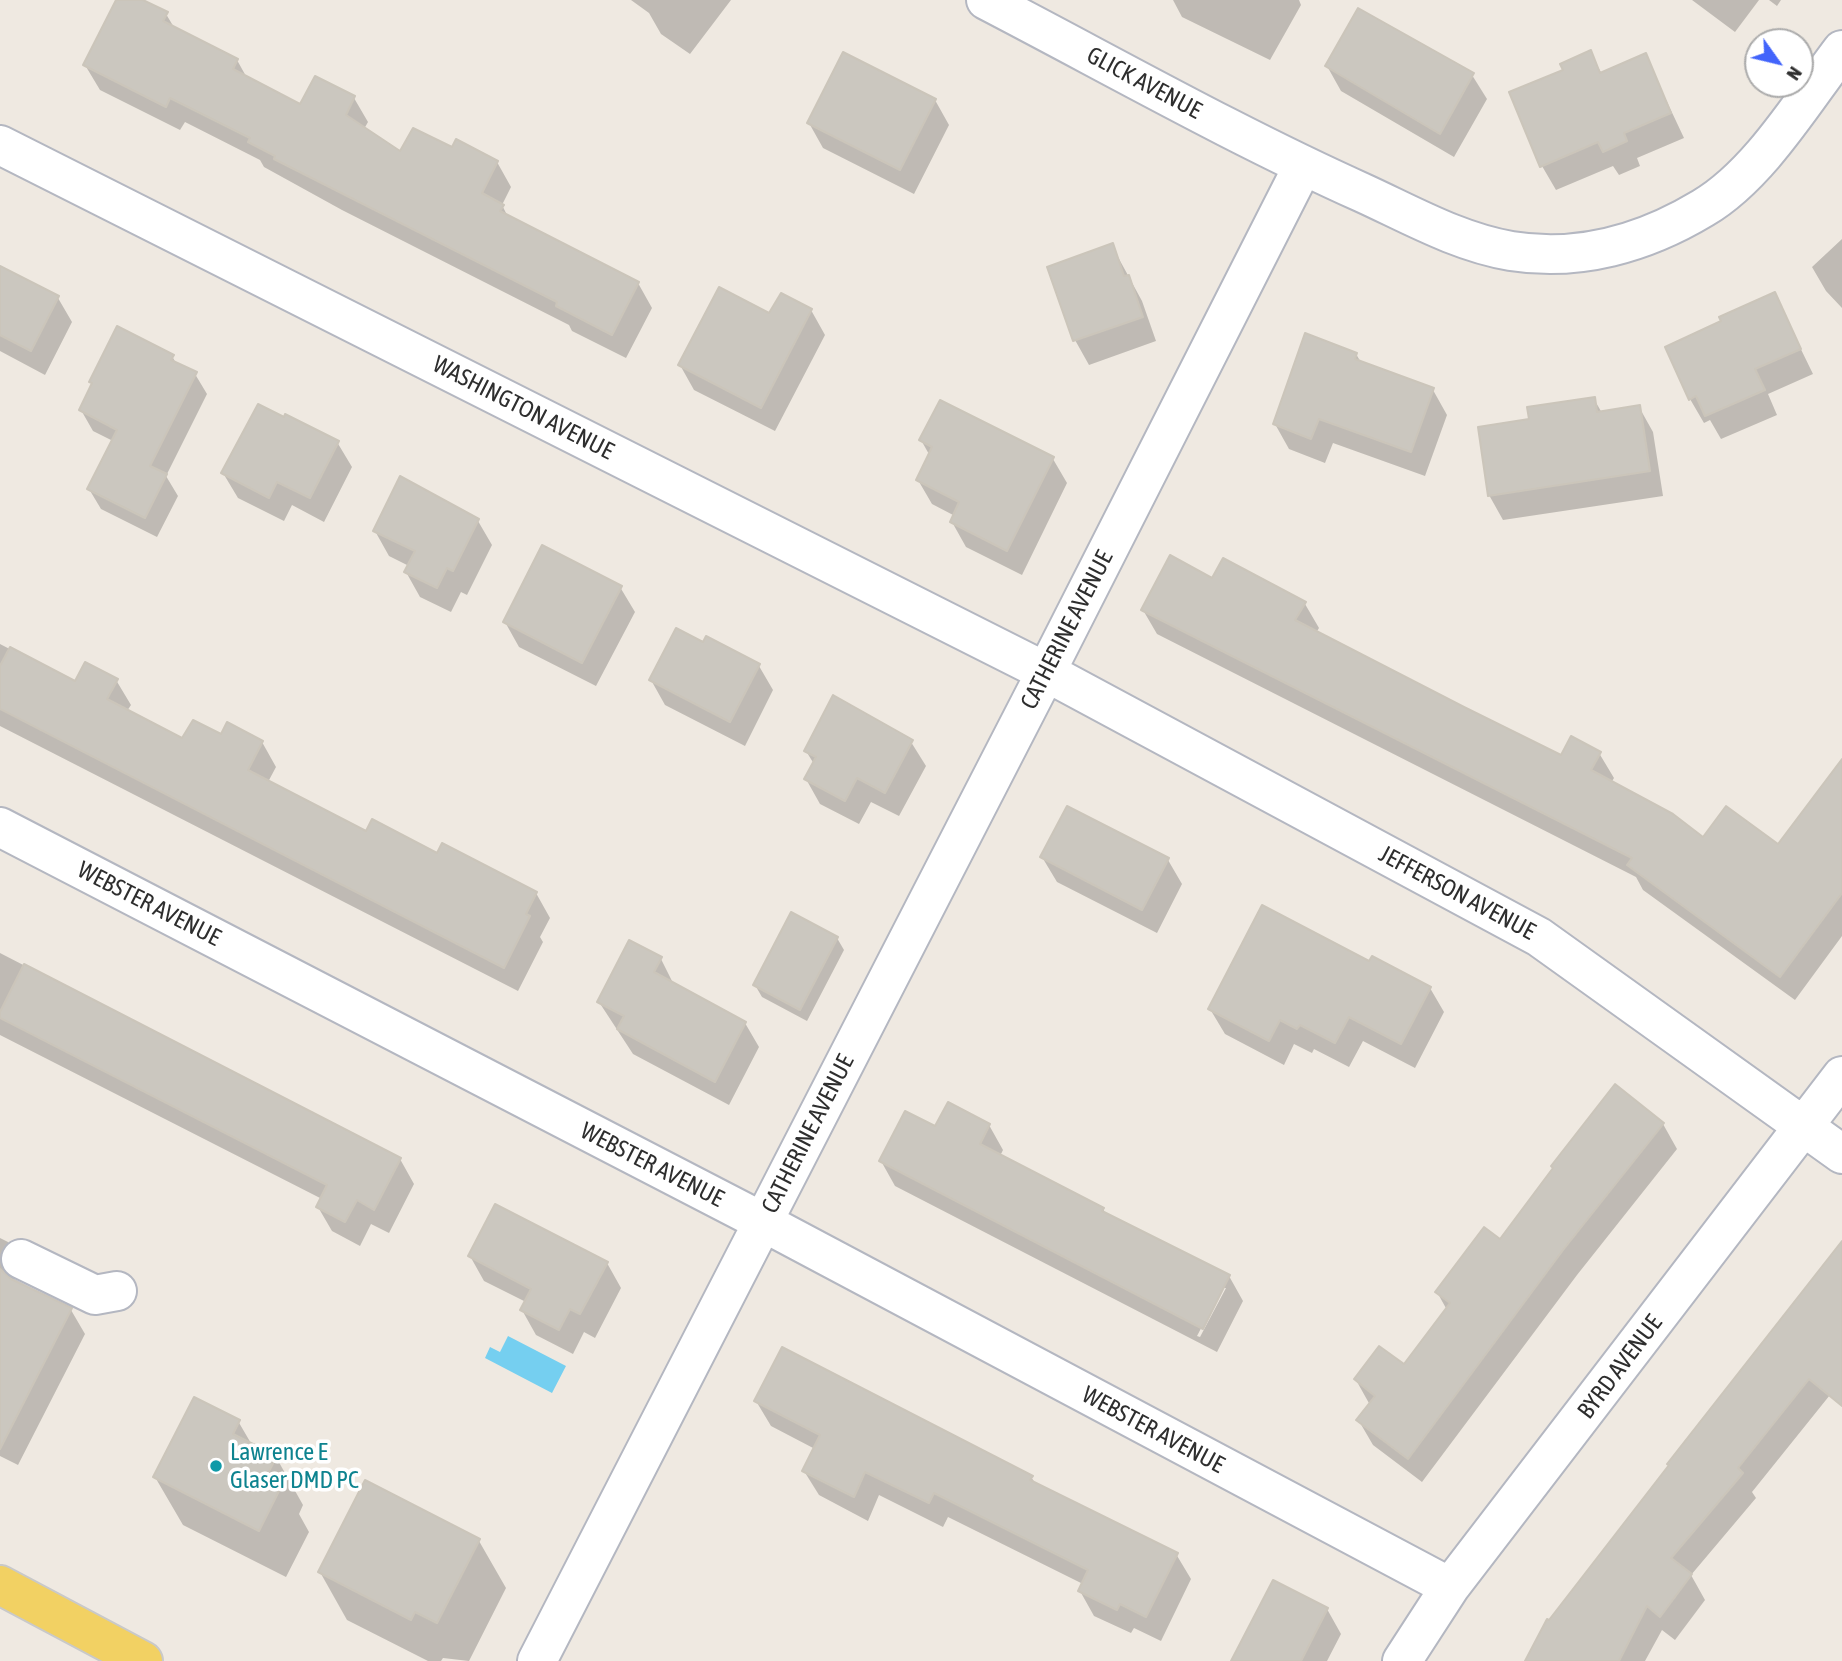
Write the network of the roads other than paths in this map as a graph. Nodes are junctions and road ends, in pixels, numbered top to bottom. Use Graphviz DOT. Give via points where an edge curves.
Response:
graph roads {
  1 [pos="986,0"];
  2 [pos="1842,50"];
  3 [pos="0,145"];
  4 [pos="1303,166"];
  5 [pos="1046,672"];
  6 [pos="0,827"];
  7 [pos="1842,1076"];
  8 [pos="1804,1125"];
  9 [pos="1842,1154"];
  10 [pos="763,1222"];
  11 [pos="21,1259"];
  12 [pos="117,1291"];
  13 [pos="0,1585"];
  14 [pos="1450,1587"];
  15 [pos="143,1661"];
  16 [pos="537,1661"];
  17 [pos="1402,1661"];
  1 -- 4 [label="street, GLICK AVENUE"];
  2 -- 4 [label="street" via="1755,164 1706,207 1657,233 1613,248 1558,254 1512,251 1467,240"];
  3 -- 5 [label="street, WASHINGTON AVENUE"];
  4 -- 5 [label="street, CATHERINE AVENUE"];
  5 -- 8 [label="street, JEFFERSON AVENUE" via="1539,937"];
  5 -- 10 [label="street, CATHERINE AVENUE"];
  6 -- 10 [label="street, WEBSTER AVENUE"];
  7 -- 8 [label="street, BYRD AVENUE"];
  8 -- 9 [label="street, JEFFERSON AVENUE"];
  8 -- 14 [label="street, BYRD AVENUE"];
  10 -- 14 [label="street, WEBSTER AVENUE"];
  10 -- 16 [label="street, CATHERINE AVENUE"];
  11 -- 12 [label="street" via="95,1295"];
  13 -- 15 [label="main road"];
  14 -- 17 [label="street, BYRD AVENUE"];
}
